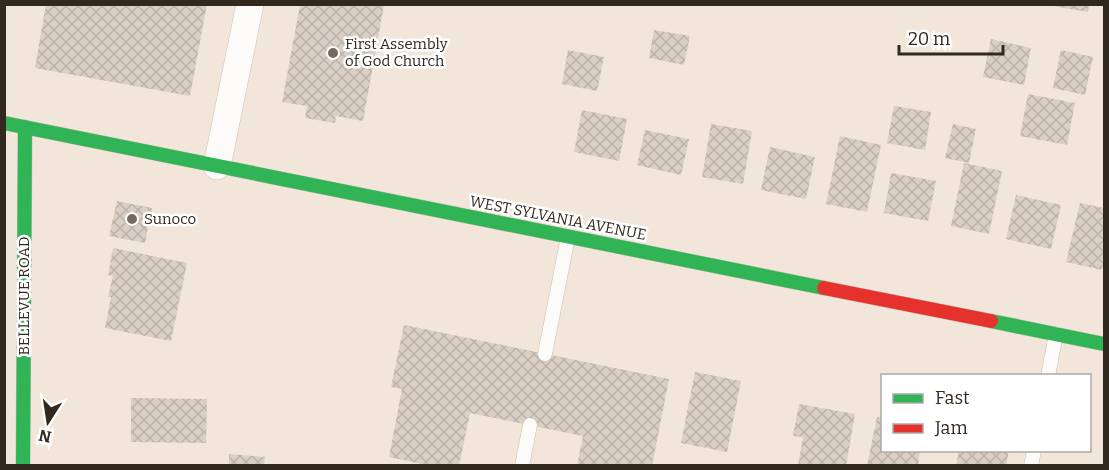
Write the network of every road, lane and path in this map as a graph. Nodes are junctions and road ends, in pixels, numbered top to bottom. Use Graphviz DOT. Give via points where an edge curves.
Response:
graph roads {
  1 [pos="250,4"];
  2 [pos="4,123"];
  3 [pos="25,127"];
  4 [pos="217,166"];
  5 [pos="568,237"];
  6 [pos="1056,334"];
  7 [pos="1104,344"];
  8 [pos="545,354"];
  9 [pos="1048,374"];
  10 [pos="531,425"];
  11 [pos="23,465"];
  12 [pos="522,465"];
  1 -- 4 [label="street"];
  2 -- 3 [label="main road, WEST SYLVANIA AVENUE"];
  3 -- 4 [label="main road, WEST SYLVANIA AVENUE"];
  3 -- 11 [label="main road, BELLEVUE ROAD" via="20,200"];
  4 -- 5 [label="main road, WEST SYLVANIA AVENUE"];
  5 -- 6 [label="main road, WEST SYLVANIA AVENUE"];
  5 -- 8 [label="lane"];
  6 -- 7 [label="main road, WEST SYLVANIA AVENUE"];
  6 -- 9 [label="lane"];
  10 -- 12 [label="lane"];
}
